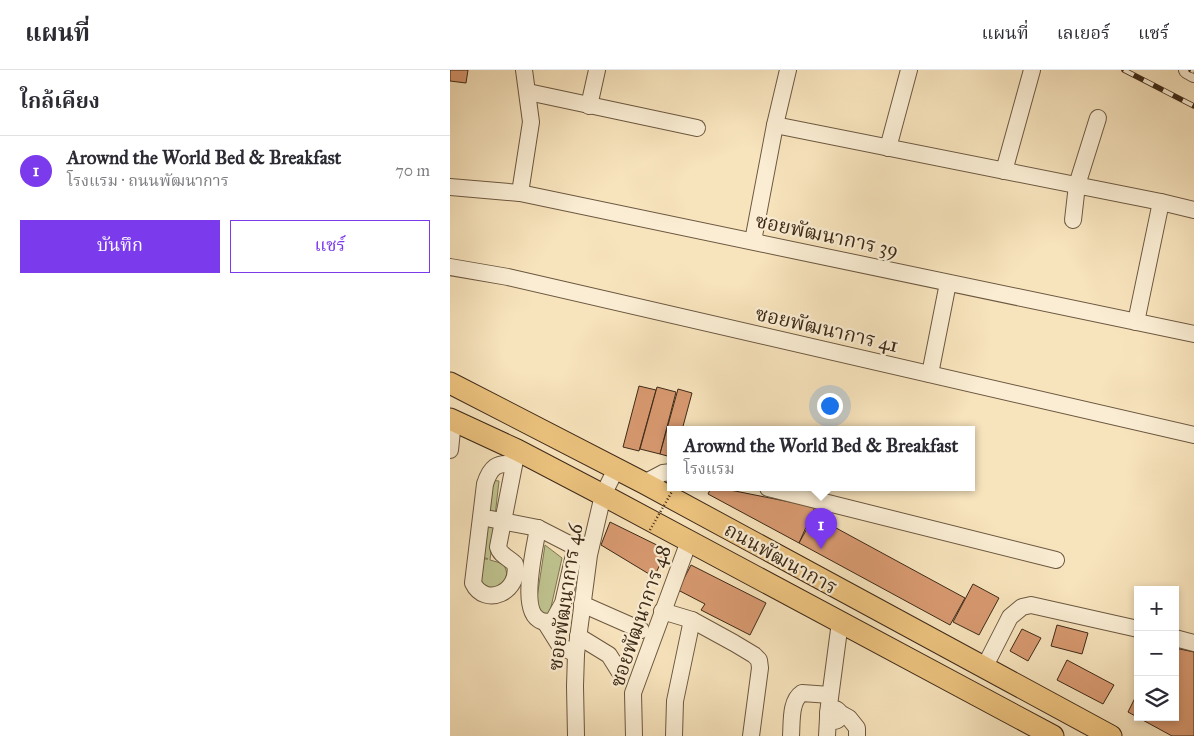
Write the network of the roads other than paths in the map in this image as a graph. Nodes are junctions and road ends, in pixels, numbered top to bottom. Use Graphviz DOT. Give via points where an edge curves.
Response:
graph roads {
  1 [pos="524,70"];
  2 [pos="597,70"];
  3 [pos="788,70"];
  4 [pos="909,70"];
  5 [pos="1032,70"];
  6 [pos="1187,70"];
  7 [pos="1194,74"];
  8 [pos="528,92"];
  9 [pos="588,106"];
  10 [pos="1098,118"];
  11 [pos="775,125"];
  12 [pos="696,128"];
  13 [pos="888,148"];
  14 [pos="1004,171"];
  15 [pos="1077,185"];
  16 [pos="450,187"];
  17 [pos="520,193"];
  18 [pos="1161,202"];
  19 [pos="1194,210"];
  20 [pos="1073,220"];
  21 [pos="753,241"];
  22 [pos="450,267"];
  23 [pos="948,283"];
  24 [pos="1136,322"];
  25 [pos="1194,334"];
  26 [pos="930,374"];
  27 [pos="450,382"];
  28 [pos="452,420"];
  29 [pos="1194,435"];
  30 [pos="450,450"];
  31 [pos="516,458"];
  32 [pos="616,469"];
  33 [pos="667,472"];
  34 [pos="644,483"];
  35 [pos="780,491"];
  36 [pos="604,495"];
  37 [pos="481,517"];
  38 [pos="502,522"];
  39 [pos="538,528"];
  40 [pos="689,541"];
  41 [pos="582,550"];
  42 [pos="1056,560"];
  43 [pos="582,604"];
  44 [pos="662,611"];
  45 [pos="692,620"];
  46 [pos="545,622"];
  47 [pos="840,622"];
  48 [pos="1134,628"];
  49 [pos="641,630"];
  50 [pos="578,636"];
  51 [pos="1179,639"];
  52 [pos="1194,643"];
  53 [pos="576,654"];
  54 [pos="984,668"];
  55 [pos="619,671"];
  56 [pos="830,695"];
  57 [pos="832,715"];
  58 [pos="576,736"];
  59 [pos="634,736"];
  60 [pos="674,736"];
  61 [pos="751,736"];
  62 [pos="791,736"];
  63 [pos="828,736"];
  64 [pos="857,736"];
  65 [pos="1053,736"];
  66 [pos="1111,736"];
  1 -- 8 [label="street"];
  2 -- 9 [label="street"];
  3 -- 11 [label="street"];
  4 -- 13 [label="street"];
  5 -- 14 [label="street"];
  6 -- 7 [label="street"];
  8 -- 9 [label="street"];
  8 -- 17 [label="street" via="531,122"];
  9 -- 12 [label="street"];
  10 -- 15 [label="street"];
  11 -- 13 [label="street"];
  11 -- 21 [label="street"];
  13 -- 14 [label="street"];
  14 -- 15 [label="street"];
  15 -- 18 [label="street"];
  15 -- 20 [label="street"];
  16 -- 17 [label="street, ซอยพัฒนาการ 39"];
  17 -- 21 [label="street, ซอยพัฒนาการ 39"];
  18 -- 19 [label="street"];
  18 -- 24 [label="street"];
  21 -- 23 [label="street, ซอยพัฒนาการ 39"];
  22 -- 26 [label="street, ซอยพัฒนาการ 41" via="508,277"];
  23 -- 24 [label="street, ซอยพัฒนาการ 39"];
  23 -- 26 [label="street"];
  24 -- 25 [label="street, ซอยพัฒนาการ 39"];
  26 -- 29 [label="street, ซอยพัฒนาการ 41"];
  27 -- 32 [label="main road, ถนนพัฒนาการ"];
  28 -- 30 [label="street"];
  28 -- 31 [label="main road, ถนนพัฒนาการ"];
  31 -- 36 [label="main road, ถนนพัฒนาการ"];
  31 -- 37 [label="street" via="492,469 485,484"];
  31 -- 38 [label="street"];
  32 -- 34 [label="main road, ถนนพัฒนาการ"];
  32 -- 36 [label="street, ซอยพัฒนาการ 46"];
  33 -- 34 [label="street"];
  34 -- 54 [label="main road, ถนนพัฒนาการ"];
  35 -- 42 [label="street"];
  36 -- 40 [label="main road, ถนนพัฒนาการ"];
  36 -- 41 [label="street, ซอยพัฒนาการ 46"];
  37 -- 38 [label="street"];
  37 -- 38 [label="street" via="473,583 486,594 506,592 515,578 515,564 498,549"];
  38 -- 39 [label="street"];
  39 -- 41 [label="street"];
  39 -- 46 [label="street" via="531,571 531,612"];
  40 -- 44 [label="street, ซอยพัฒนาการ 48"];
  40 -- 47 [label="main road, ถนนพัฒนาการ"];
  41 -- 43 [label="street, ซอยพัฒนาการ 46"];
  41 -- 46 [label="street" via="563,603 553,621"];
  43 -- 49 [label="street"];
  43 -- 50 [label="street, ซอยพัฒนาการ 46"];
  44 -- 45 [label="street"];
  44 -- 59 [label="street, ซอยพัฒนาการ 48" via="633,693"];
  45 -- 60 [label="street" via="675,701"];
  45 -- 61 [label="street" via="759,660"];
  46 -- 53 [label="street" via="560,646"];
  47 -- 56 [label="street"];
  47 -- 65 [label="main road, ถนนพัฒนาการ"];
  48 -- 54 [label="street" via="1031,604 1010,617"];
  50 -- 53 [label="street, ซอยพัฒนาการ 46"];
  50 -- 55 [label="street" via="609,655"];
  51 -- 52 [label="street"];
  53 -- 58 [label="street, ซอยพัฒนาการ 46"];
  54 -- 66 [label="main road, ถนนพัฒนาการ"];
  56 -- 57 [label="street"];
  56 -- 62 [label="street" via="799,694 794,702"];
  57 -- 63 [label="street"];
  57 -- 64 [label="street" via="849,718 857,728"];
}
